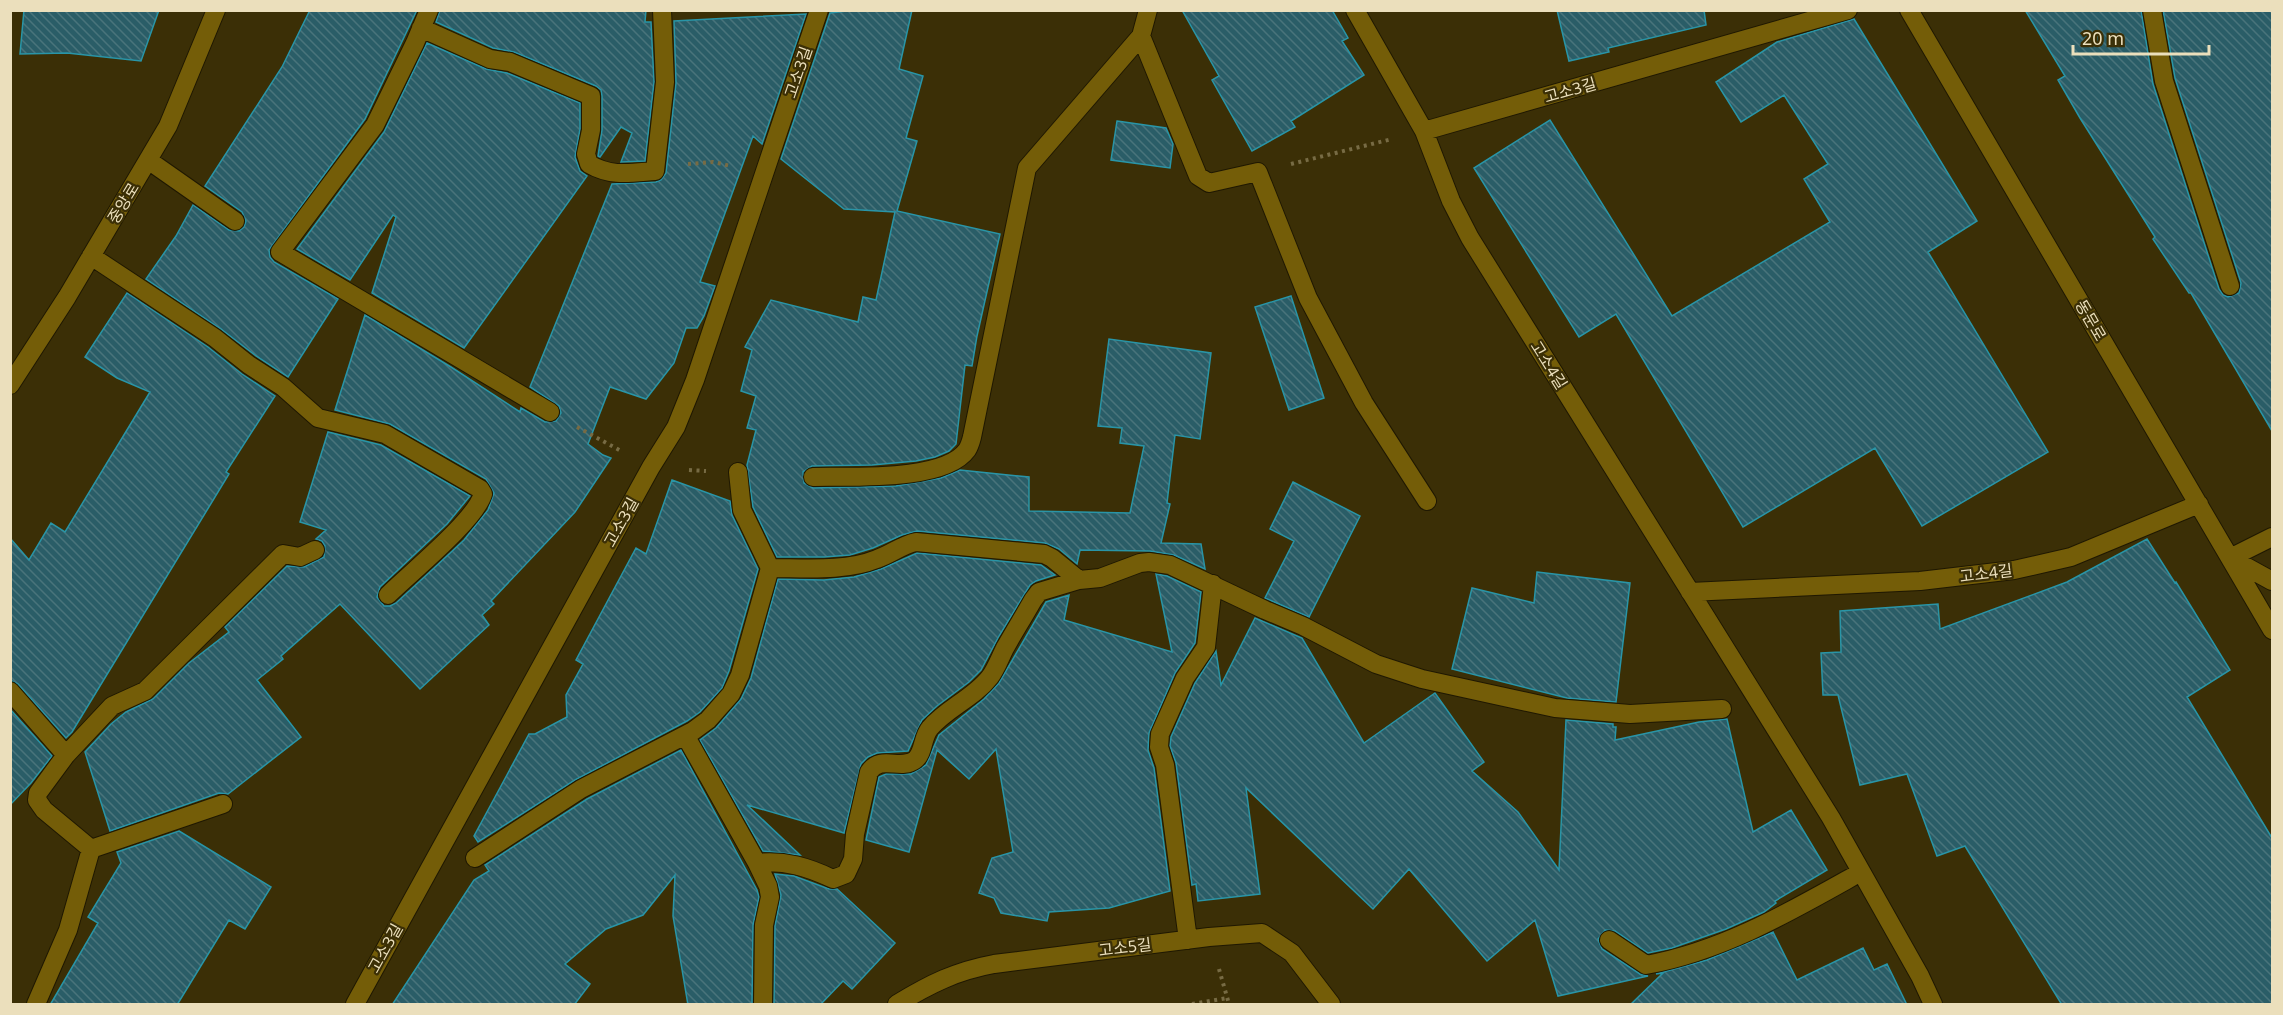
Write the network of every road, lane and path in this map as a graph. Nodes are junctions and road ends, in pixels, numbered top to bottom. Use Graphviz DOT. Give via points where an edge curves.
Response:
graph roads {
  1 [pos="216,10"];
  2 [pos="429,10"];
  3 [pos="662,10"];
  4 [pos="819,10"];
  5 [pos="1148,10"];
  6 [pos="1356,10"];
  7 [pos="1848,10"];
  8 [pos="1909,10"];
  9 [pos="2152,10"];
  10 [pos="421,28"];
  11 [pos="1141,36"];
  12 [pos="1424,131"];
  13 [pos="148,160"];
  14 [pos="655,171"];
  15 [pos="1258,172"];
  16 [pos="764,173"];
  17 [pos="235,221"];
  18 [pos="91,256"];
  19 [pos="2230,286"];
  20 [pos="10,385"];
  21 [pos="550,412"];
  22 [pos="651,467"];
  23 [pos="738,472"];
  24 [pos="813,477"];
  25 [pos="1427,501"];
  26 [pos="2199,504"];
  27 [pos="2272,537"];
  28 [pos="315,550"];
  29 [pos="2230,558"];
  30 [pos="770,568"];
  31 [pos="1079,580"];
  32 [pos="2272,581"];
  33 [pos="1213,584"];
  34 [pos="1690,592"];
  35 [pos="387,595"];
  36 [pos="2272,630"];
  37 [pos="10,691"];
  38 [pos="1722,710"];
  39 [pos="685,735"];
  40 [pos="66,755"];
  41 [pos="223,804"];
  42 [pos="91,849"];
  43 [pos="475,858"];
  44 [pos="757,863"];
  45 [pos="1861,872"];
  46 [pos="1188,940"];
  47 [pos="1609,940"];
  48 [pos="1227,998"];
  49 [pos="36,1005"];
  50 [pos="355,1005"];
  51 [pos="763,1005"];
  52 [pos="897,1005"];
  53 [pos="1192,1005"];
  54 [pos="1331,1005"];
  55 [pos="1933,1005"];
  1 -- 13 [label="street, 중앙로" via="168,126"];
  2 -- 10 [label="street"];
  3 -- 14 [label="street" via="664,82"];
  4 -- 16 [label="street, 고소3길"];
  5 -- 11 [label="street"];
  6 -- 12 [label="street"];
  7 -- 12 [label="street, 고소3길"];
  8 -- 26 [label="street, 동문로"];
  9 -- 19 [label="street" via="2164,81"];
  10 -- 14 [label="street" via="490,59 510,62 591,96 586,154 589,164 602,172"];
  10 -- 21 [label="street" via="375,125 280,252"];
  11 -- 15 [label="street" via="1198,176 1209,183"];
  11 -- 24 [label="street" via="1027,168 968,450 931,470 909,474"];
  12 -- 15 [label="path"];
  12 -- 34 [label="street, 고소4길" via="1467,232"];
  13 -- 17 [label="street"];
  13 -- 18 [label="street, 중앙로"];
  14 -- 16 [label="path" via="713,162"];
  15 -- 25 [label="street" via="1308,298 1364,403"];
  16 -- 22 [label="street, 고소3길" via="695,380 676,427"];
  18 -- 20 [label="street, 중앙로"];
  18 -- 35 [label="street" via="215,338 283,387 318,418 385,434 480,489 481,501 467,520"];
  21 -- 22 [label="path"];
  22 -- 50 [label="street, 고소3길"];
  23 -- 30 [label="street" via="742,510"];
  26 -- 29 [label="street, 동문로"];
  26 -- 34 [label="street, 고소4길" via="2071,557 2014,570 1920,581"];
  27 -- 29 [label="street"];
  28 -- 40 [label="street" via="300,557 283,554 145,691 112,706"];
  29 -- 32 [label="street"];
  29 -- 36 [label="street, 동문로"];
  30 -- 31 [label="street" via="855,565 877,560 916,542 1044,554"];
  30 -- 39 [label="street" via="731,694 708,720"];
  31 -- 33 [label="street" via="1100,578 1149,562 1170,565"];
  31 -- 44 [label="street" via="1039,592 990,677 932,725 919,757 903,764 880,762 872,766 846,874 833,879 810,868"];
  33 -- 38 [label="street" via="1376,664 1422,680 1555,708 1630,714"];
  33 -- 46 [label="street" via="1206,647 1185,678 1160,734 1159,747 1165,765"];
  34 -- 45 [label="street, 고소4길"];
  37 -- 40 [label="street"];
  39 -- 43 [label="street" via="581,789"];
  39 -- 44 [label="street"];
  40 -- 42 [label="street" via="37,800"];
  41 -- 42 [label="street"];
  42 -- 49 [label="street" via="68,930"];
  44 -- 51 [label="street" via="770,897 764,925"];
  45 -- 47 [label="street" via="1774,921 1674,960 1646,965"];
  45 -- 55 [label="street, 고소4길"];
  46 -- 52 [label="street, 고소5길" via="964,970"];
  46 -- 54 [label="street, 고소5길" via="1262,933 1292,953"];
  48 -- 53 [label="path"];
}
